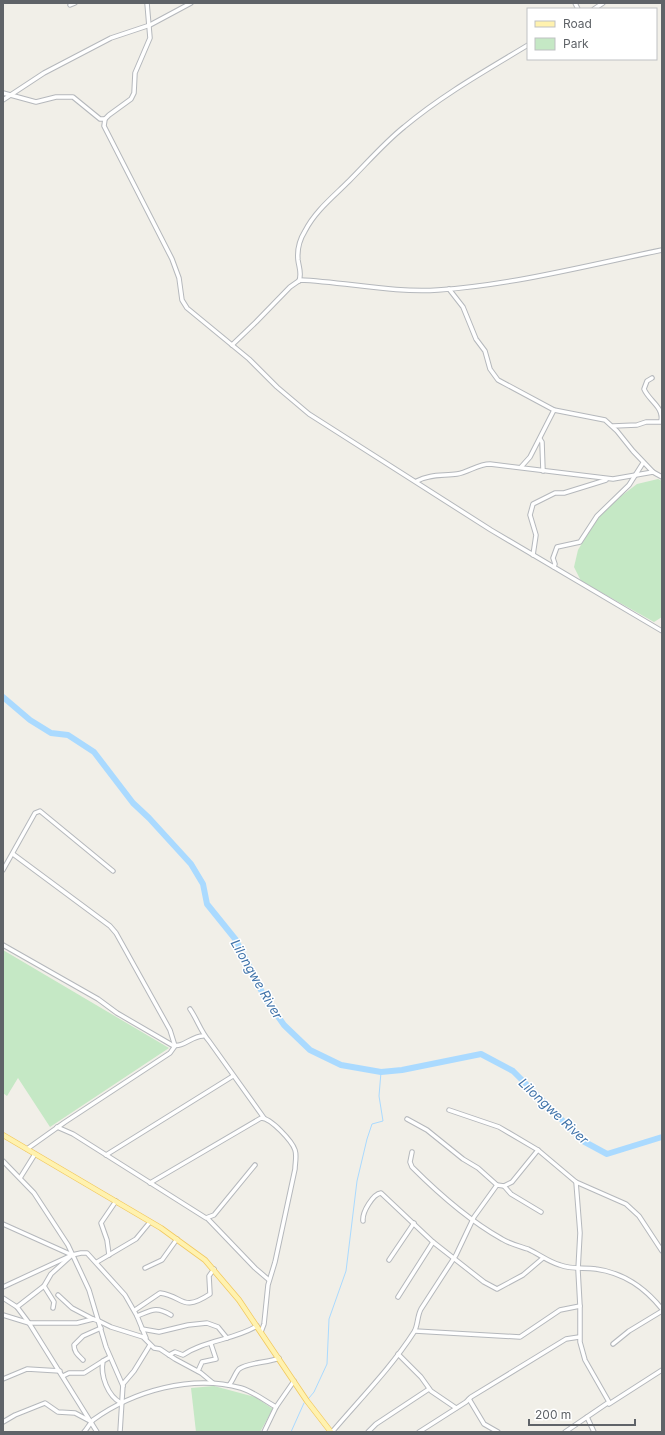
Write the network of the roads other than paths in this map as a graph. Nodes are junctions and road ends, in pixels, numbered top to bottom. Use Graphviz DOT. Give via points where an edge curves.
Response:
graph roads {
  1 [pos="74,3"];
  2 [pos="147,3"];
  3 [pos="191,3"];
  4 [pos="70,5"];
  5 [pos="150,24"];
  6 [pos="527,46"];
  7 [pos="3,93"];
  8 [pos="10,95"];
  9 [pos="3,100"];
  10 [pos="105,120"];
  11 [pos="662,250"];
  12 [pos="299,281"];
  13 [pos="449,289"];
  14 [pos="232,345"];
  15 [pos="652,378"];
  16 [pos="554,410"];
  17 [pos="662,416"];
  18 [pos="661,422"];
  19 [pos="613,426"];
  20 [pos="540,439"];
  21 [pos="643,463"];
  22 [pos="521,467"];
  23 [pos="543,470"];
  24 [pos="653,472"];
  25 [pos="636,475"];
  26 [pos="662,477"];
  27 [pos="613,479"];
  28 [pos="417,481"];
  29 [pos="533,555"];
  30 [pos="554,567"];
  31 [pos="662,631"];
  32 [pos="13,854"];
  33 [pos="3,870"];
  34 [pos="113,870"];
  35 [pos="3,945"];
  36 [pos="190,1009"];
  37 [pos="203,1036"];
  38 [pos="175,1046"];
  39 [pos="233,1076"];
  40 [pos="449,1110"];
  41 [pos="264,1118"];
  42 [pos="407,1119"];
  43 [pos="57,1127"];
  44 [pos="3,1135"];
  45 [pos="27,1149"];
  46 [pos="538,1150"];
  47 [pos="412,1152"];
  48 [pos="35,1154"];
  49 [pos="106,1155"];
  50 [pos="3,1161"];
  51 [pos="255,1165"];
  52 [pos="20,1178"];
  53 [pos="576,1182"];
  54 [pos="150,1183"];
  55 [pos="497,1185"];
  56 [pos="504,1186"];
  57 [pos="116,1201"];
  58 [pos="541,1212"];
  59 [pos="208,1219"];
  60 [pos="473,1220"];
  61 [pos="363,1221"];
  62 [pos="150,1222"];
  63 [pos="414,1223"];
  64 [pos="3,1224"];
  65 [pos="177,1238"];
  66 [pos="433,1242"];
  67 [pos="662,1251"];
  68 [pos="72,1255"];
  69 [pos="109,1255"];
  70 [pos="453,1258"];
  71 [pos="544,1258"];
  72 [pos="389,1260"];
  73 [pos="97,1262"];
  74 [pos="145,1268"];
  75 [pos="214,1269"];
  76 [pos="578,1270"];
  77 [pos="269,1280"];
  78 [pos="44,1286"];
  79 [pos="3,1287"];
  80 [pos="58,1295"];
  81 [pos="398,1297"];
  82 [pos="3,1298"];
  83 [pos="580,1306"];
  84 [pos="17,1307"];
  85 [pos="53,1308"];
  86 [pos="134,1310"];
  87 [pos="662,1310"];
  88 [pos="3,1315"];
  89 [pos="171,1315"];
  90 [pos="137,1316"];
  91 [pos="93,1319"];
  92 [pos="99,1320"];
  93 [pos="29,1323"];
  94 [pos="257,1326"];
  95 [pos="101,1328"];
  96 [pos="142,1329"];
  97 [pos="415,1330"];
  98 [pos="261,1332"];
  99 [pos="579,1337"];
  100 [pos="227,1338"];
  101 [pos="146,1340"];
  102 [pos="211,1344"];
  103 [pos="613,1344"];
  104 [pos="150,1345"];
  105 [pos="398,1354"];
  106 [pos="169,1355"];
  107 [pos="110,1357"];
  108 [pos="279,1358"];
  109 [pos="83,1360"];
  110 [pos="103,1361"];
  111 [pos="662,1370"];
  112 [pos="60,1371"];
  113 [pos="198,1371"];
  114 [pos="63,1376"];
  115 [pos="3,1379"];
  116 [pos="294,1381"];
  117 [pos="213,1383"];
  118 [pos="123,1386"];
  119 [pos="229,1386"];
  120 [pos="429,1389"];
  121 [pos="468,1399"];
  122 [pos="122,1404"];
  123 [pos="608,1404"];
  124 [pos="276,1407"];
  125 [pos="456,1408"];
  126 [pos="587,1417"];
  127 [pos="91,1421"];
  128 [pos="3,1422"];
  129 [pos="84,1432"];
  130 [pos="97,1432"];
  131 [pos="120,1432"];
  132 [pos="264,1432"];
  133 [pos="331,1432"];
  134 [pos="368,1432"];
  135 [pos="419,1432"];
  136 [pos="498,1432"];
  137 [pos="565,1432"];
  138 [pos="594,1432"];
  1 -- 4 [label="street"];
  2 -- 5 [label="street"];
  3 -- 5 [label="street"];
  5 -- 8 [label="street" via="111,38 44,73"];
  5 -- 10 [label="street" via="150,38 135,73 133,96"];
  6 -- 12 [label="street" via="454,89 417,117 391,138 327,201 308,225 301,242 298,254 301,274"];
  7 -- 8 [label="street"];
  8 -- 9 [label="street"];
  8 -- 10 [label="street" via="36,102 73,97 100,119"];
  10 -- 14 [label="street" via="105,131 126,166 172,259 184,304 191,314"];
  11 -- 13 [label="street" via="488,285"];
  12 -- 13 [label="street" via="411,290"];
  12 -- 14 [label="street"];
  13 -- 16 [label="street" via="463,307 476,339 485,351 490,369 498,380"];
  14 -- 28 [label="street" via="304,409"];
  15 -- 17 [label="street" via="647,381 644,389 658,406"];
  16 -- 19 [label="street" via="596,417"];
  16 -- 20 [label="street"];
  17 -- 18 [label="street"];
  18 -- 19 [label="street"];
  19 -- 21 [label="street"];
  20 -- 22 [label="street"];
  20 -- 23 [label="street"];
  21 -- 24 [label="street"];
  21 -- 25 [label="street"];
  22 -- 23 [label="street"];
  22 -- 28 [label="street" via="485,464 458,474 432,476"];
  23 -- 27 [label="street"];
  24 -- 25 [label="street"];
  24 -- 26 [label="street"];
  25 -- 27 [label="street"];
  25 -- 30 [label="street" via="629,486 597,516 580,542 558,547 553,558"];
  27 -- 29 [label="street" via="564,493 555,493 533,504 530,515 536,535"];
  28 -- 29 [label="street"];
  29 -- 30 [label="street"];
  30 -- 31 [label="street"];
  32 -- 33 [label="street"];
  32 -- 34 [label="street" via="35,812 40,810"];
  32 -- 38 [label="street" via="110,926 170,1030"];
  35 -- 38 [label="street" via="55,973"];
  36 -- 37 [label="street" via="201,1026"];
  37 -- 38 [label="street"];
  37 -- 39 [label="street"];
  38 -- 43 [label="street" via="172,1051 144,1071"];
  39 -- 41 [label="street" via="251,1097"];
  39 -- 49 [label="street"];
  40 -- 46 [label="street" via="494,1125"];
  41 -- 54 [label="street"];
  41 -- 77 [label="street" via="290,1141 296,1154 278,1251"];
  42 -- 55 [label="street" via="427,1130"];
  43 -- 45 [label="street"];
  43 -- 49 [label="street"];
  44 -- 45 [label="main road"];
  45 -- 48 [label="main road"];
  46 -- 53 [label="street"];
  46 -- 56 [label="street" via="519,1176"];
  47 -- 60 [label="street" via="412,1167 441,1195"];
  48 -- 52 [label="street"];
  48 -- 57 [label="main road"];
  49 -- 54 [label="street"];
  50 -- 52 [label="street"];
  51 -- 59 [label="street"];
  52 -- 68 [label="street" via="38,1198"];
  53 -- 67 [label="street" via="620,1200 632,1208"];
  53 -- 76 [label="street" via="580,1233"];
  54 -- 59 [label="street"];
  55 -- 56 [label="street"];
  55 -- 60 [label="street"];
  56 -- 58 [label="street" via="511,1194"];
  57 -- 62 [label="main road"];
  57 -- 69 [label="street" via="101,1223"];
  59 -- 77 [label="street"];
  60 -- 70 [label="street"];
  60 -- 71 [label="street" via="502,1239"];
  61 -- 63 [label="street" via="364,1212 380,1192"];
  62 -- 65 [label="main road"];
  62 -- 69 [label="street" via="136,1239"];
  63 -- 66 [label="street"];
  63 -- 72 [label="street"];
  64 -- 68 [label="street"];
  65 -- 74 [label="street" via="162,1260"];
  65 -- 75 [label="main road"];
  66 -- 70 [label="street"];
  66 -- 81 [label="street"];
  68 -- 73 [label="street" via="87,1253"];
  68 -- 78 [label="street" via="51,1274"];
  68 -- 79 [label="street"];
  68 -- 92 [label="street" via="89,1290"];
  69 -- 73 [label="street"];
  70 -- 71 [label="street" via="497,1289 523,1275"];
  70 -- 97 [label="street" via="421,1309"];
  71 -- 76 [label="street"];
  73 -- 86 [label="street"];
  75 -- 86 [label="street" via="209,1276 210,1294 202,1299 186,1303 160,1293"];
  75 -- 94 [label="main road"];
  76 -- 83 [label="street"];
  76 -- 87 [label="street" via="586,1268 614,1273 645,1290"];
  77 -- 98 [label="street"];
  78 -- 84 [label="street"];
  78 -- 85 [label="street" via="54,1302"];
  80 -- 91 [label="street" via="72,1308"];
  82 -- 84 [label="street"];
  83 -- 97 [label="street" via="555,1313 520,1337"];
  83 -- 99 [label="street"];
  84 -- 93 [label="street"];
  86 -- 90 [label="street"];
  87 -- 103 [label="street"];
  88 -- 93 [label="street"];
  89 -- 90 [label="street" via="161,1309 153,1309"];
  90 -- 96 [label="street"];
  91 -- 92 [label="street"];
  91 -- 93 [label="street" via="77,1323"];
  92 -- 95 [label="street"];
  92 -- 101 [label="street"];
  93 -- 112 [label="street"];
  94 -- 98 [label="main road"];
  94 -- 100 [label="street" via="246,1333"];
  95 -- 107 [label="street"];
  95 -- 109 [label="street" via="83,1336 74,1345 77,1354"];
  96 -- 100 [label="street" via="159,1332 208,1323 218,1327"];
  96 -- 101 [label="street"];
  97 -- 105 [label="street"];
  98 -- 108 [label="main road"];
  99 -- 121 [label="street" via="566,1339"];
  99 -- 123 [label="street" via="585,1360 609,1400"];
  100 -- 102 [label="street"];
  101 -- 104 [label="street"];
  102 -- 106 [label="street" via="191,1349 183,1355 175,1352"];
  102 -- 113 [label="street" via="216,1359 202,1362"];
  104 -- 106 [label="street"];
  104 -- 118 [label="street"];
  105 -- 120 [label="street"];
  105 -- 133 [label="street"];
  106 -- 113 [label="street"];
  107 -- 110 [label="street"];
  107 -- 118 [label="street"];
  108 -- 116 [label="main road"];
  108 -- 119 [label="street" via="241,1368"];
  110 -- 114 [label="street" via="84,1373 68,1373"];
  110 -- 122 [label="street" via="102,1374 107,1386"];
  111 -- 123 [label="street"];
  112 -- 114 [label="street"];
  112 -- 115 [label="street" via="27,1368"];
  113 -- 117 [label="street"];
  114 -- 127 [label="street"];
  116 -- 124 [label="street"];
  116 -- 133 [label="main road"];
  117 -- 119 [label="street"];
  117 -- 122 [label="street" via="148,1392"];
  118 -- 122 [label="street"];
  119 -- 124 [label="street" via="253,1393"];
  120 -- 125 [label="street"];
  120 -- 134 [label="street"];
  121 -- 125 [label="street"];
  121 -- 136 [label="street" via="484,1424"];
  122 -- 127 [label="street" via="116,1405"];
  122 -- 131 [label="street"];
  123 -- 126 [label="street"];
  124 -- 132 [label="street"];
  125 -- 135 [label="street"];
  126 -- 137 [label="street"];
  126 -- 138 [label="street"];
  127 -- 128 [label="street" via="75,1413 58,1412 45,1403 15,1414"];
  127 -- 129 [label="street"];
  127 -- 130 [label="street"];
}
